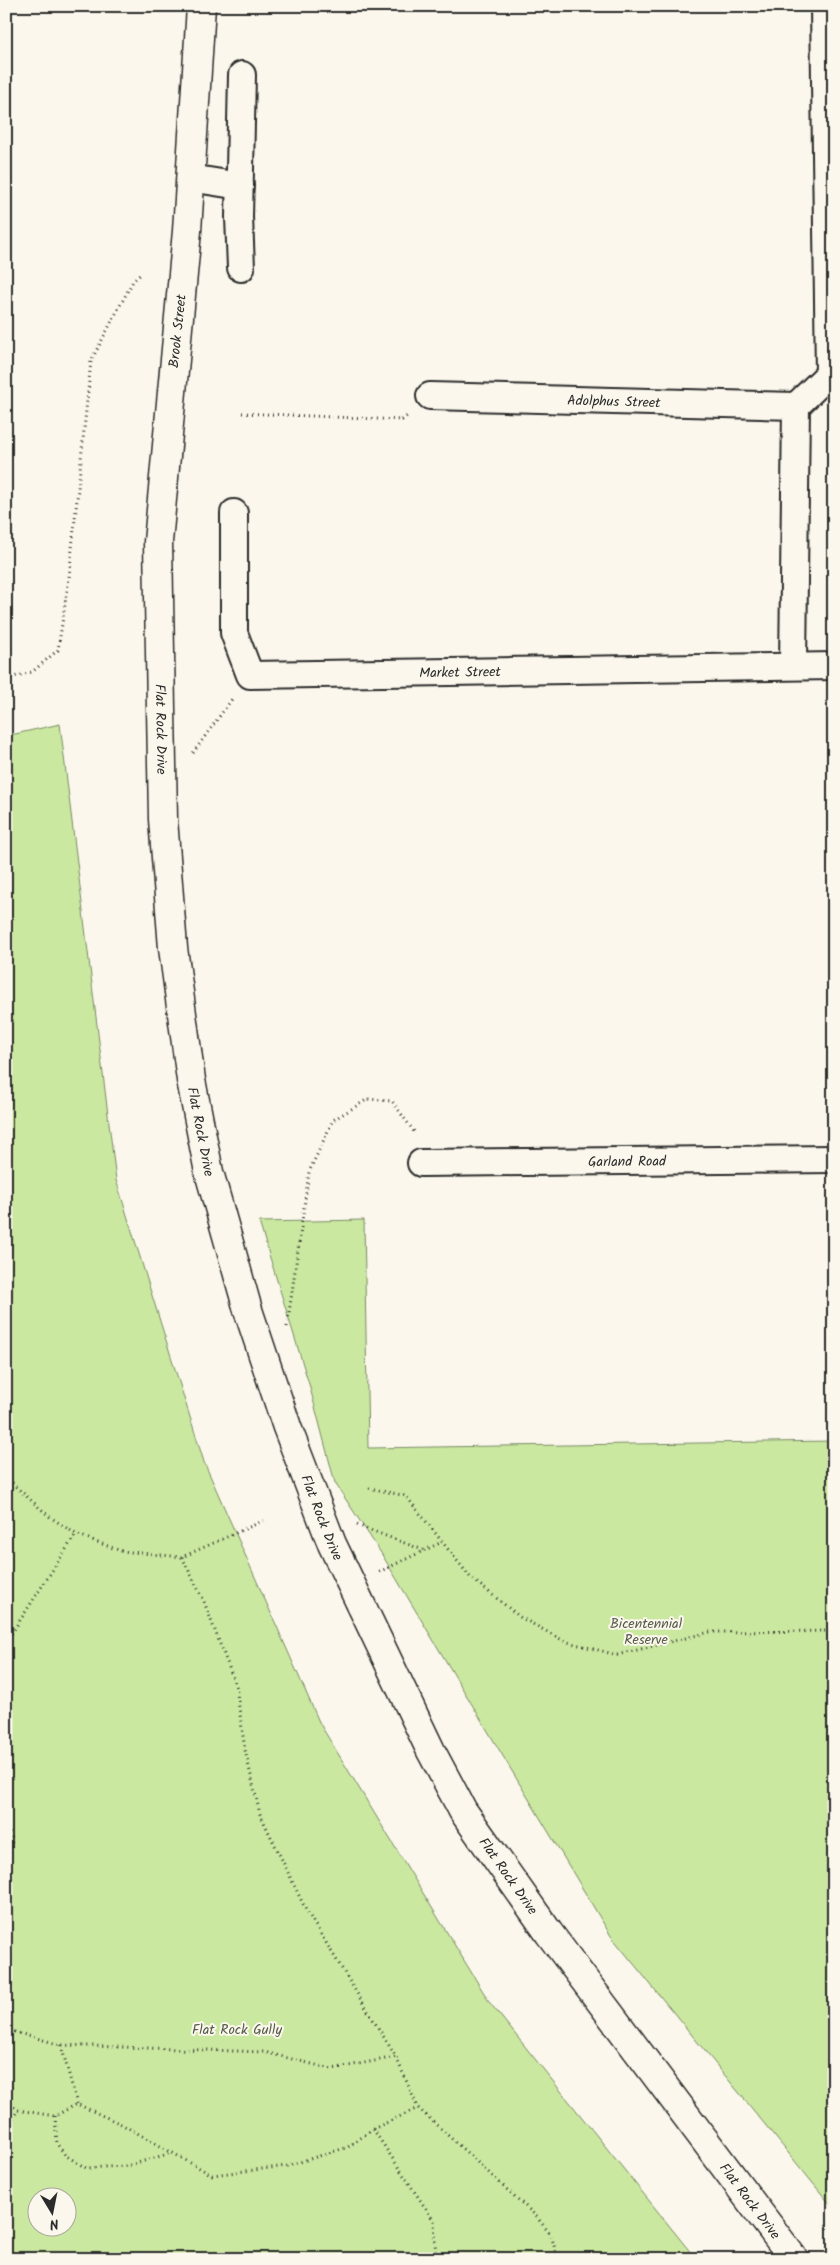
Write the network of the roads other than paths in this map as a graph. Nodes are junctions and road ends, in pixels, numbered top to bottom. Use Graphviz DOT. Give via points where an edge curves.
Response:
graph roads {
  1 [pos="202,6"];
  2 [pos="824,6"];
  3 [pos="242,75"];
  4 [pos="190,178"];
  5 [pos="240,186"];
  6 [pos="241,268"];
  7 [pos="430,396"];
  8 [pos="796,406"];
  9 [pos="234,513"];
  10 [pos="161,656"];
  11 [pos="793,666"];
  12 [pos="834,666"];
  13 [pos="834,1159"];
  14 [pos="421,1163"];
  15 [pos="794,2259"];
  1 -- 4 [label="main road, Brook Street"];
  2 -- 8 [label="street" via="829,374"];
  3 -- 5 [label="street"];
  4 -- 5 [label="street"];
  4 -- 10 [label="main road, Brook Street" via="158,542"];
  5 -- 6 [label="street"];
  7 -- 8 [label="street, Adolphus Street"];
  8 -- 11 [label="street"];
  9 -- 11 [label="street, Market Street" via="234,634 250,674"];
  10 -- 15 [label="main road, Flat Rock Drive" via="163,819 173,948 191,1080 209,1172 248,1310 287,1427 332,1544 430,1751 463,1811 549,1934"];
  11 -- 12 [label="street, Market Street"];
  13 -- 14 [label="street, Garland Road"];
}
